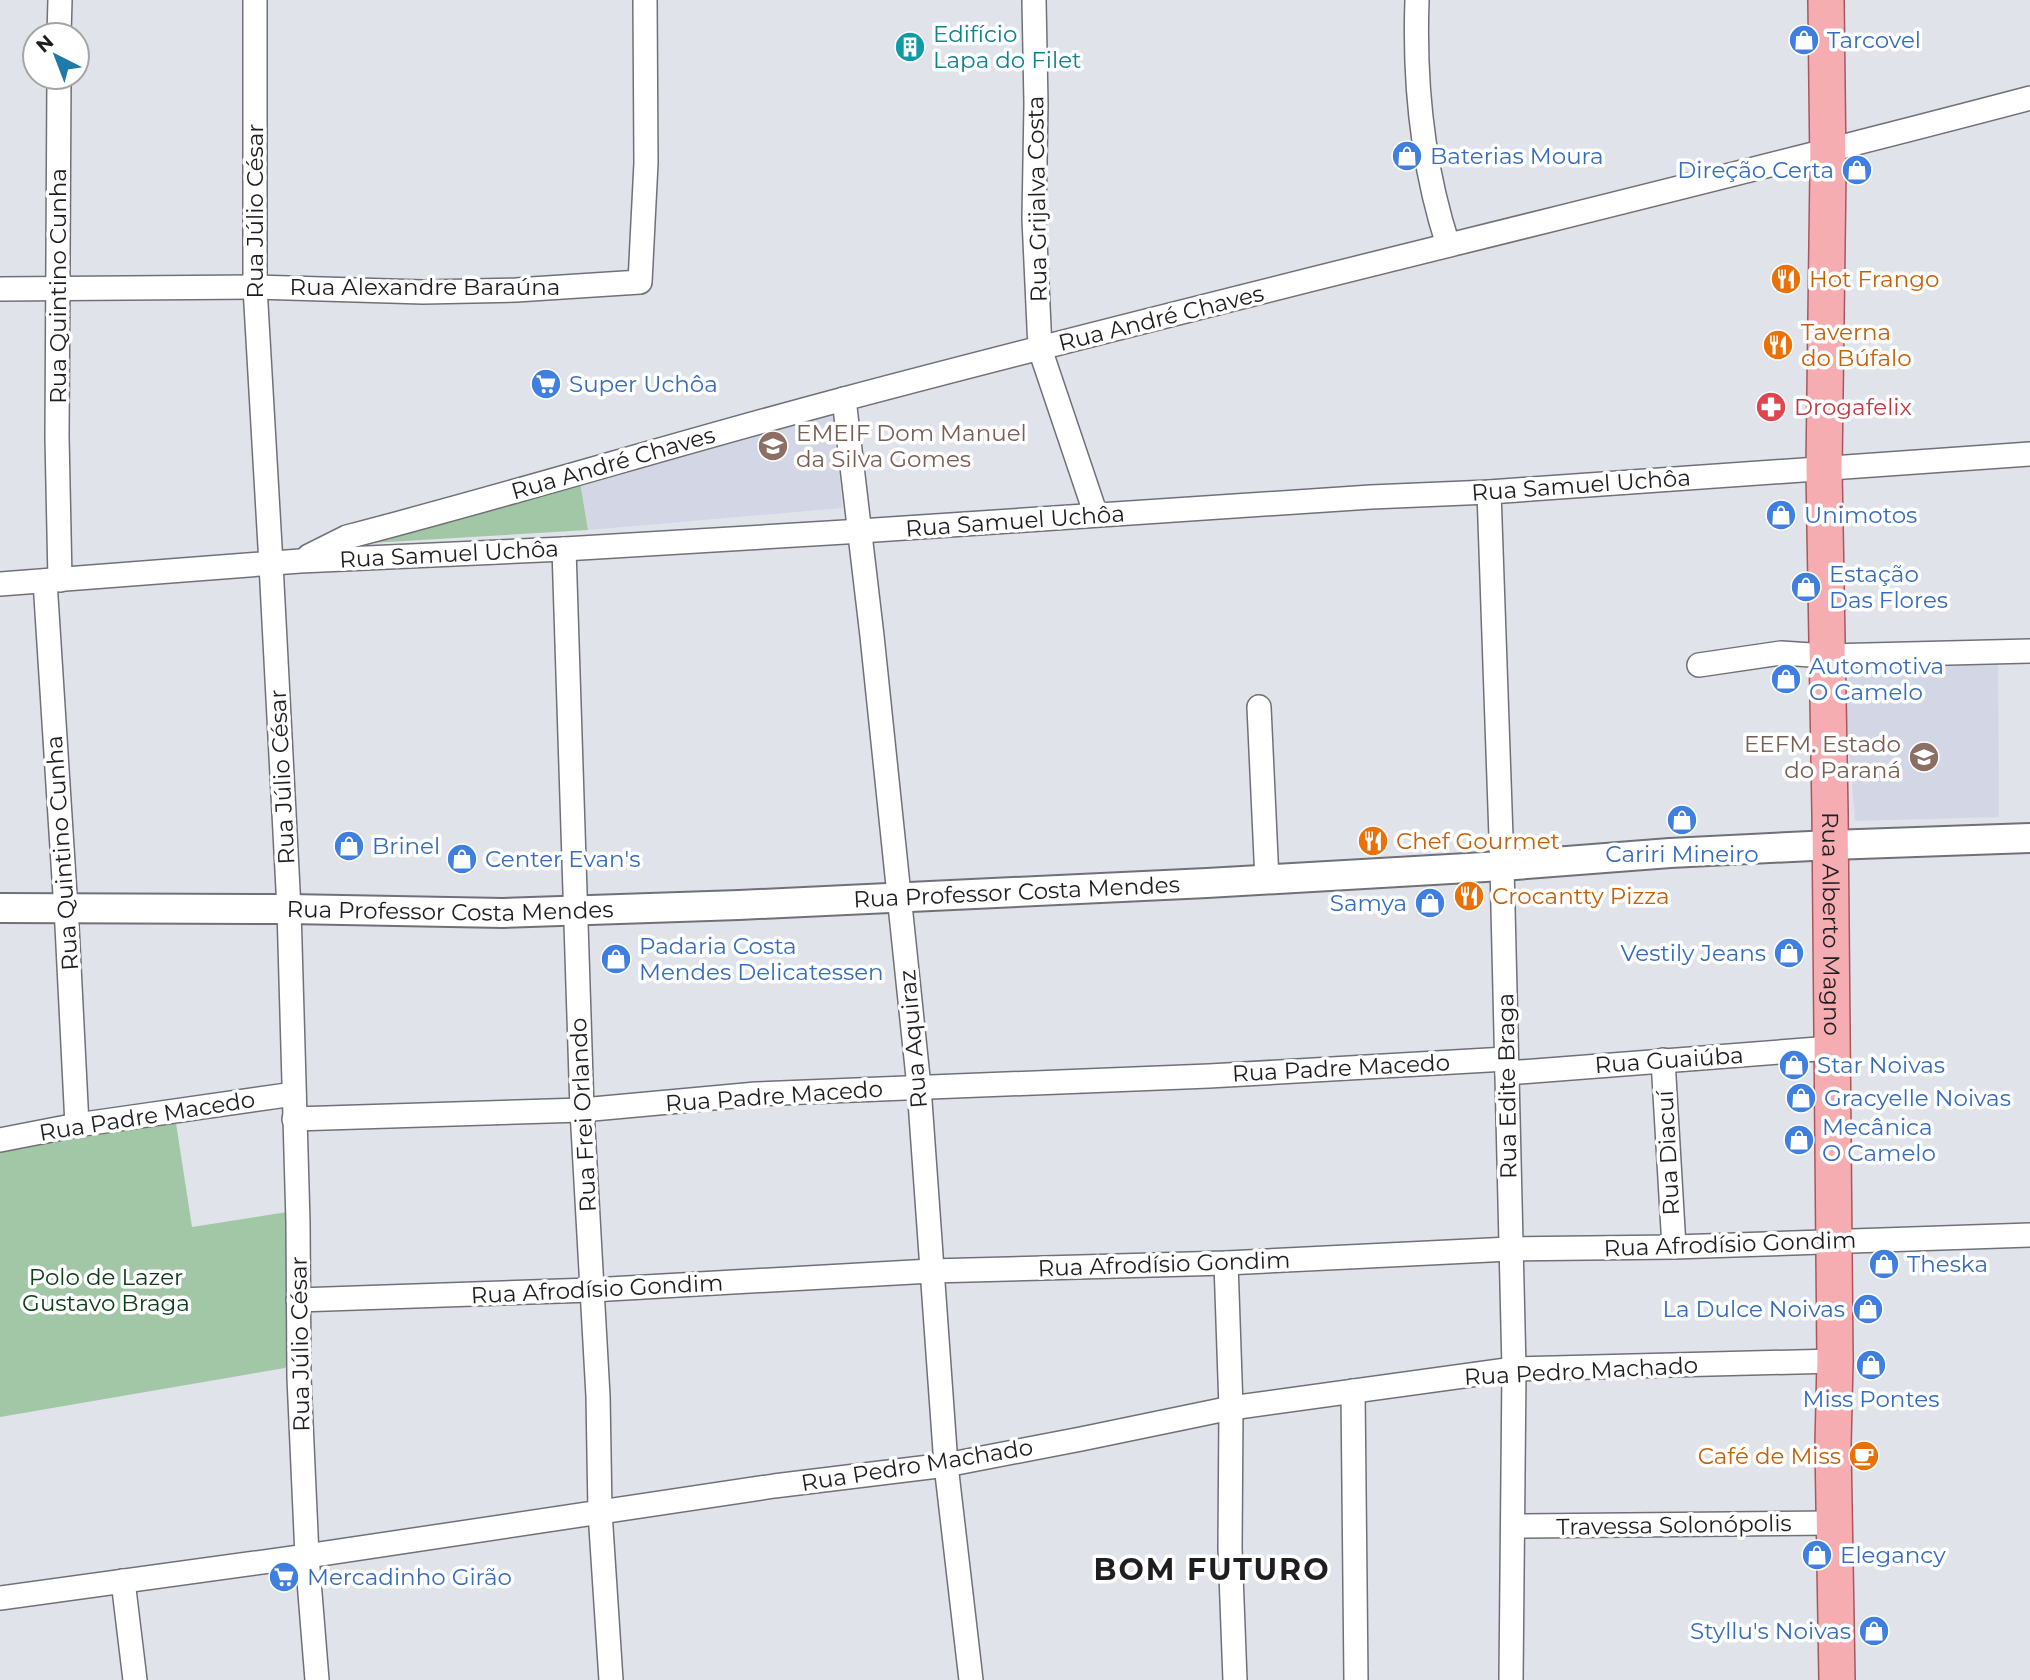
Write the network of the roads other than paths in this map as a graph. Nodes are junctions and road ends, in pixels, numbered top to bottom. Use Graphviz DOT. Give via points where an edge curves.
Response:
graph roads {
  1 [pos="60,0"];
  2 [pos="254,0"];
  3 [pos="645,0"];
  4 [pos="1034,0"];
  5 [pos="1417,0"];
  6 [pos="1826,0"];
  7 [pos="59,21"];
  8 [pos="59,91"];
  9 [pos="2030,97"];
  10 [pos="1828,151"];
  11 [pos="1448,244"];
  12 [pos="255,287"];
  13 [pos="58,288"];
  14 [pos="0,289"];
  15 [pos="1040,349"];
  16 [pos="844,399"];
  17 [pos="2030,454"];
  18 [pos="1824,469"];
  19 [pos="1489,492"];
  20 [pos="1096,515"];
  21 [pos="860,531"];
  22 [pos="564,549"];
  23 [pos="300,561"];
  24 [pos="271,564"];
  25 [pos="53,580"];
  26 [pos="0,584"];
  27 [pos="2030,651"];
  28 [pos="1828,656"];
  29 [pos="1699,665"];
  30 [pos="1259,707"];
  31 [pos="2030,838"];
  32 [pos="1830,845"];
  33 [pos="1502,866"];
  34 [pos="1267,880"];
  35 [pos="899,898"];
  36 [pos="66,907"];
  37 [pos="0,908"];
  38 [pos="289,909"];
  39 [pos="575,910"];
  40 [pos="1831,1048"];
  41 [pos="1663,1060"];
  42 [pos="1507,1066"];
  43 [pos="919,1087"];
  44 [pos="294,1094"];
  45 [pos="582,1110"];
  46 [pos="294,1119"];
  47 [pos="77,1125"];
  48 [pos="0,1140"];
  49 [pos="2030,1235"];
  50 [pos="1833,1242"];
  51 [pos="1674,1247"];
  52 [pos="1510,1248"];
  53 [pos="1226,1263"];
  54 [pos="931,1271"];
  55 [pos="592,1290"];
  56 [pos="298,1300"];
  57 [pos="1835,1361"];
  58 [pos="1514,1369"];
  59 [pos="1353,1391"];
  60 [pos="1231,1408"];
  61 [pos="946,1465"];
  62 [pos="600,1513"];
  63 [pos="1834,1523"];
  64 [pos="1513,1527"];
  65 [pos="307,1556"];
  66 [pos="123,1581"];
  67 [pos="0,1598"];
  68 [pos="135,1680"];
  69 [pos="317,1680"];
  70 [pos="611,1680"];
  71 [pos="971,1680"];
  72 [pos="1235,1680"];
  73 [pos="1356,1680"];
  74 [pos="1511,1680"];
  75 [pos="1838,1680"];
  1 -- 7 [label="street"];
  2 -- 12 [label="street, Rua Júlio César"];
  3 -- 12 [label="street, Rua Alexandre Baraúna" via="646,163 640,282 436,292"];
  4 -- 15 [label="street, Rua Grijalva Costa" via="1034,219"];
  5 -- 11 [label="street" via="1417,87 1427,165"];
  6 -- 10 [label="main road, Rua Alberto Magno"];
  8 -- 13 [label="street, Rua Quintino Cunha"];
  9 -- 10 [label="street, Rua André Chaves"];
  10 -- 11 [label="street, Rua André Chaves"];
  10 -- 18 [label="main road, Rua Alberto Magno"];
  11 -- 15 [label="street, Rua André Chaves"];
  12 -- 13 [label="street, Rua Alexandre Baraúna"];
  12 -- 24 [label="street, Rua Júlio César"];
  13 -- 14 [label="street, Rua Alexandre Baraúna"];
  13 -- 25 [label="street, Rua Quintino Cunha"];
  15 -- 16 [label="street, Rua André Chaves"];
  15 -- 20 [label="street, Rua Grijalva Costa"];
  16 -- 21 [label="street, Rua Aquiraz"];
  16 -- 23 [label="street, Rua André Chaves" via="347,537"];
  17 -- 18 [label="street, Rua Samuel Uchôa"];
  18 -- 19 [label="street, Rua Samuel Uchôa"];
  18 -- 28 [label="main road, Rua Alberto Magno"];
  19 -- 20 [label="street, Rua Samuel Uchôa"];
  19 -- 33 [label="street, Rua Edite Braga"];
  20 -- 21 [label="street, Rua Samuel Uchôa"];
  21 -- 22 [label="street, Rua Samuel Uchôa"];
  21 -- 35 [label="street, Rua Aquiraz"];
  22 -- 23 [label="street, Rua Samuel Uchôa"];
  22 -- 39 [label="street, Rua Frei Orlando"];
  23 -- 24 [label="street, Rua Samuel Uchôa"];
  24 -- 25 [label="street, Rua Samuel Uchôa"];
  24 -- 38 [label="street, Rua Júlio César"];
  25 -- 26 [label="street, Rua Samuel Uchôa"];
  25 -- 36 [label="street, Rua Quintino Cunha"];
  27 -- 28 [label="street"];
  28 -- 29 [label="street" via="1781,653"];
  28 -- 32 [label="main road, Rua Alberto Magno"];
  30 -- 34 [label="street"];
  31 -- 32 [label="street, Rua Professor Costa Mendes"];
  32 -- 33 [label="street, Rua Professor Costa Mendes"];
  32 -- 40 [label="main road, Rua Alberto Magno"];
  33 -- 34 [label="street, Rua Professor Costa Mendes"];
  33 -- 42 [label="street, Rua Edite Braga"];
  34 -- 35 [label="street, Rua Professor Costa Mendes"];
  35 -- 39 [label="street, Rua Professor Costa Mendes"];
  35 -- 43 [label="street, Rua Aquiraz"];
  36 -- 37 [label="street, Rua Professor Costa Mendes"];
  36 -- 38 [label="street, Rua Professor Costa Mendes"];
  36 -- 47 [label="street, Rua Quintino Cunha"];
  38 -- 39 [label="street, Rua Professor Costa Mendes"];
  38 -- 44 [label="street, Rua Júlio César"];
  39 -- 45 [label="street, Rua Frei Orlando"];
  40 -- 41 [label="street, Rua Guaiúba"];
  40 -- 50 [label="main road, Rua Alberto Magno"];
  41 -- 42 [label="street, Rua Guaiúba"];
  41 -- 51 [label="street, Rua Diacuí"];
  42 -- 43 [label="street, Rua Padre Macedo"];
  42 -- 52 [label="street, Rua Edite Braga"];
  43 -- 45 [label="street, Rua Padre Macedo" via="756,1094"];
  43 -- 54 [label="street, Rua Aquiraz"];
  44 -- 46 [label="street, Rua Júlio César"];
  44 -- 47 [label="street, Rua Padre Macedo"];
  45 -- 46 [label="street, Rua Padre Macedo"];
  45 -- 55 [label="street, Rua Frei Orlando"];
  46 -- 56 [label="street, Rua Júlio César"];
  47 -- 48 [label="street, Rua Padre Macedo"];
  49 -- 50 [label="street, Rua Afrodísio Gondim"];
  50 -- 51 [label="street, Rua Afrodísio Gondim"];
  50 -- 57 [label="main road, Rua Alberto Magno"];
  51 -- 52 [label="street, Rua Afrodísio Gondim"];
  52 -- 53 [label="street, Rua Afrodísio Gondim"];
  52 -- 58 [label="street, Rua Edite Braga"];
  53 -- 54 [label="street, Rua Afrodísio Gondim"];
  53 -- 60 [label="street"];
  54 -- 55 [label="street, Rua Afrodísio Gondim"];
  54 -- 61 [label="street, Rua Aquiraz"];
  55 -- 56 [label="street, Rua Afrodísio Gondim"];
  55 -- 62 [label="street, Rua Frei Orlando"];
  56 -- 65 [label="street, Rua Júlio César"];
  57 -- 58 [label="street, Rua Pedro Machado"];
  57 -- 63 [label="main road, Rua Alberto Magno"];
  58 -- 59 [label="street, Rua Pedro Machado"];
  58 -- 64 [label="street, Rua Edite Braga"];
  59 -- 60 [label="street, Rua Pedro Machado"];
  59 -- 73 [label="street"];
  60 -- 61 [label="street, Rua Pedro Machado"];
  60 -- 72 [label="street"];
  61 -- 62 [label="street, Rua Pedro Machado"];
  61 -- 71 [label="street, Rua Aquiraz"];
  62 -- 65 [label="street, Rua Pedro Machado"];
  62 -- 70 [label="street, Rua Frei Orlando"];
  63 -- 64 [label="street, Travessa Solonópolis"];
  63 -- 75 [label="main road, Rua Alberto Magno"];
  64 -- 74 [label="street, Rua Edite Braga"];
  65 -- 66 [label="street, Rua Pedro Machado"];
  65 -- 69 [label="street, Rua Júlio César"];
  66 -- 67 [label="street, Rua Pedro Machado"];
  66 -- 68 [label="street"];
}
